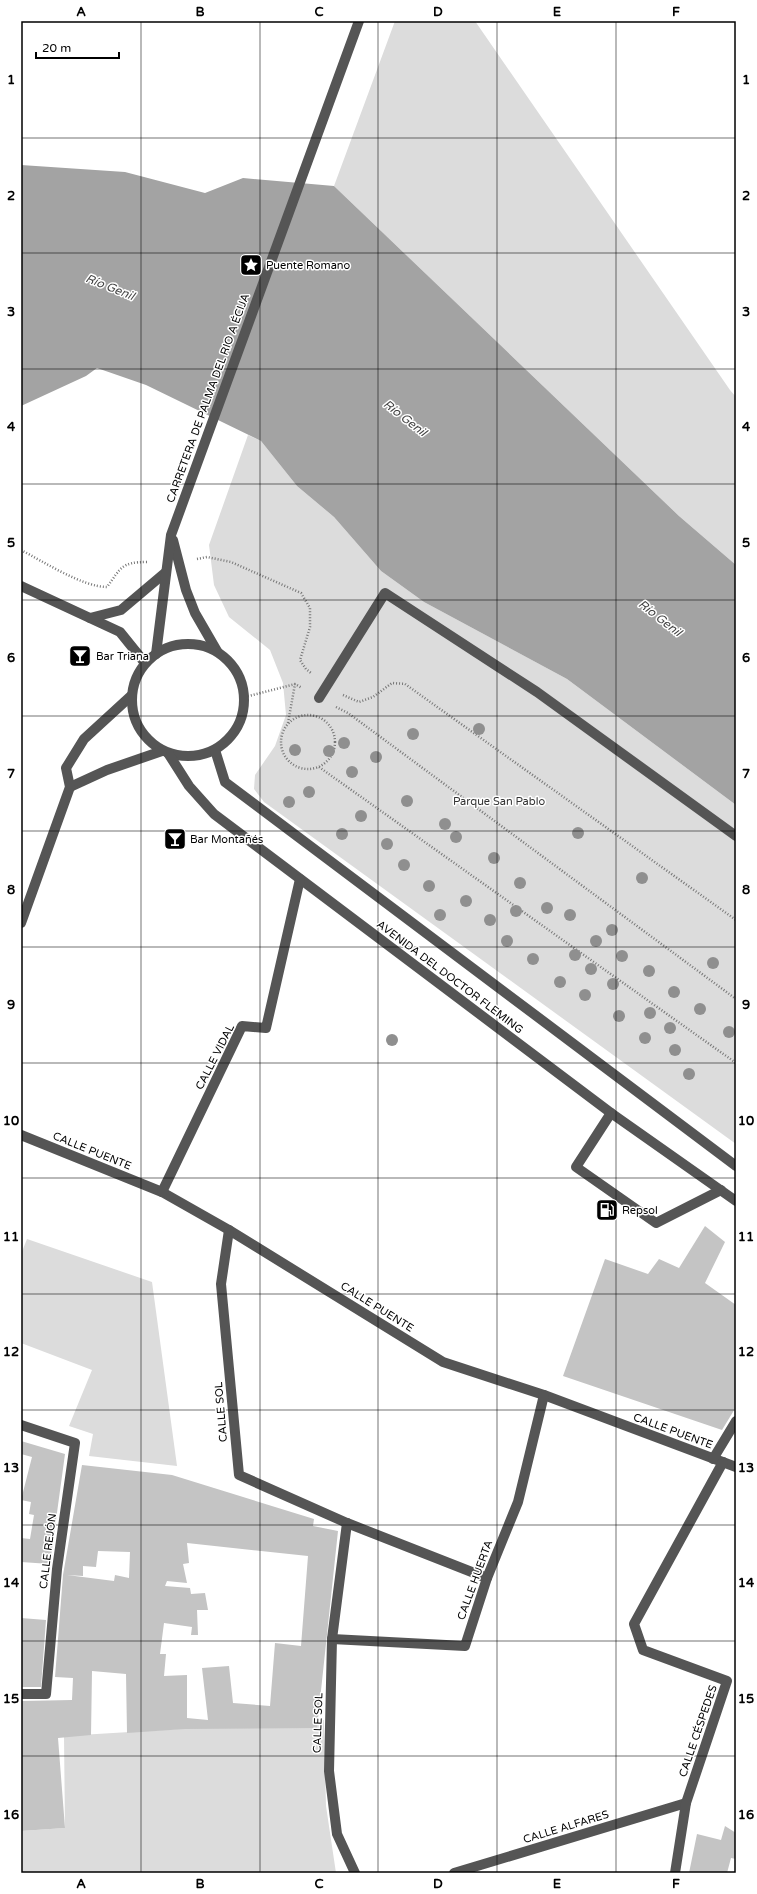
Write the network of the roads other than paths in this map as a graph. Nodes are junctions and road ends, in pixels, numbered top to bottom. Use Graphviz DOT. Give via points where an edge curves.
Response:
graph roads {
  1 [pos="359,21"];
  2 [pos="171,534"];
  3 [pos="167,567"];
  4 [pos="21,586"];
  5 [pos="90,618"];
  6 [pos="216,651"];
  7 [pos="156,654"];
  8 [pos="145,663"];
  9 [pos="132,695"];
  10 [pos="319,698"];
  11 [pos="215,750"];
  12 [pos="165,752"];
  13 [pos="70,787"];
  14 [pos="736,836"];
  15 [pos="300,879"];
  16 [pos="21,923"];
  17 [pos="611,1113"];
  18 [pos="21,1135"];
  19 [pos="736,1166"];
  20 [pos="721,1190"];
  21 [pos="162,1192"];
  22 [pos="736,1201"];
  23 [pos="229,1230"];
  24 [pos="544,1395"];
  25 [pos="736,1421"];
  26 [pos="21,1425"];
  27 [pos="718,1460"];
  28 [pos="736,1467"];
  29 [pos="347,1523"];
  30 [pos="487,1578"];
  31 [pos="332,1639"];
  32 [pos="21,1694"];
  33 [pos="686,1803"];
  34 [pos="355,1873"];
  35 [pos="454,1873"];
  36 [pos="675,1873"];
  1 -- 2 [label="street, CARRETERA DE PALMA DEL RIO A ÉCIJA"];
  2 -- 3 [label="street, CARRETERA DE PALMA DEL RIO A ÉCIJA"];
  2 -- 6 [label="street" via="195,613"];
  3 -- 5 [label="street" via="121,610"];
  3 -- 7 [label="street, CARRETERA DE PALMA DEL RIO A ÉCIJA"];
  4 -- 5 [label="street"];
  5 -- 8 [label="street" via="120,632"];
  6 -- 7 [label="street" via="202,645 186,643 170,646"];
  6 -- 11 [label="street" via="231,663 241,679 245,697 238,728 228,741"];
  7 -- 8 [label="street"];
  8 -- 9 [label="street" via="136,678"];
  9 -- 12 [label="street" via="133,712 139,729 151,743"];
  9 -- 13 [label="street" via="84,739 66,768"];
  10 -- 14 [label="street" via="385,593 537,692"];
  11 -- 12 [label="street" via="200,756 184,757"];
  11 -- 19 [label="street, AVENIDA DEL DOCTOR FLEMING" via="225,782"];
  12 -- 13 [label="street" via="107,770"];
  12 -- 15 [label="street, AVENIDA DEL DOCTOR FLEMING" via="189,786 214,814"];
  13 -- 16 [label="street"];
  15 -- 17 [label="street, AVENIDA DEL DOCTOR FLEMING"];
  15 -- 21 [label="street, CALLE VIDAL" via="266,1028 242,1026"];
  17 -- 20 [label="street, AVENIDA DEL DOCTOR FLEMING"];
  17 -- 20 [label="street" via="576,1167 656,1223"];
  18 -- 21 [label="street, CALLE PUENTE"];
  20 -- 22 [label="street, AVENIDA DEL DOCTOR FLEMING"];
  21 -- 23 [label="street, CALLE PUENTE"];
  23 -- 24 [label="street, CALLE PUENTE" via="443,1362"];
  23 -- 29 [label="street, CALLE SOL" via="221,1284 239,1475"];
  24 -- 27 [label="street, CALLE PUENTE"];
  24 -- 30 [label="street, CALLE HUERTA" via="518,1502"];
  25 -- 27 [label="street"];
  26 -- 32 [label="street, CALLE REJÓN" via="75,1443 57,1569 46,1694"];
  27 -- 28 [label="street, CALLE PUENTE"];
  27 -- 33 [label="street, CALLE CÉSPEDES" via="634,1624 643,1650 727,1681"];
  29 -- 30 [label="street, CALLE SOL"];
  29 -- 31 [label="street, CALLE SOL"];
  30 -- 31 [label="street, CALLE HUERTA" via="465,1646"];
  31 -- 34 [label="street, CALLE SOL" via="329,1771 337,1834"];
  33 -- 35 [label="street, CALLE ALFARES"];
  33 -- 36 [label="street, CALLE CÉSPEDES"];
}
